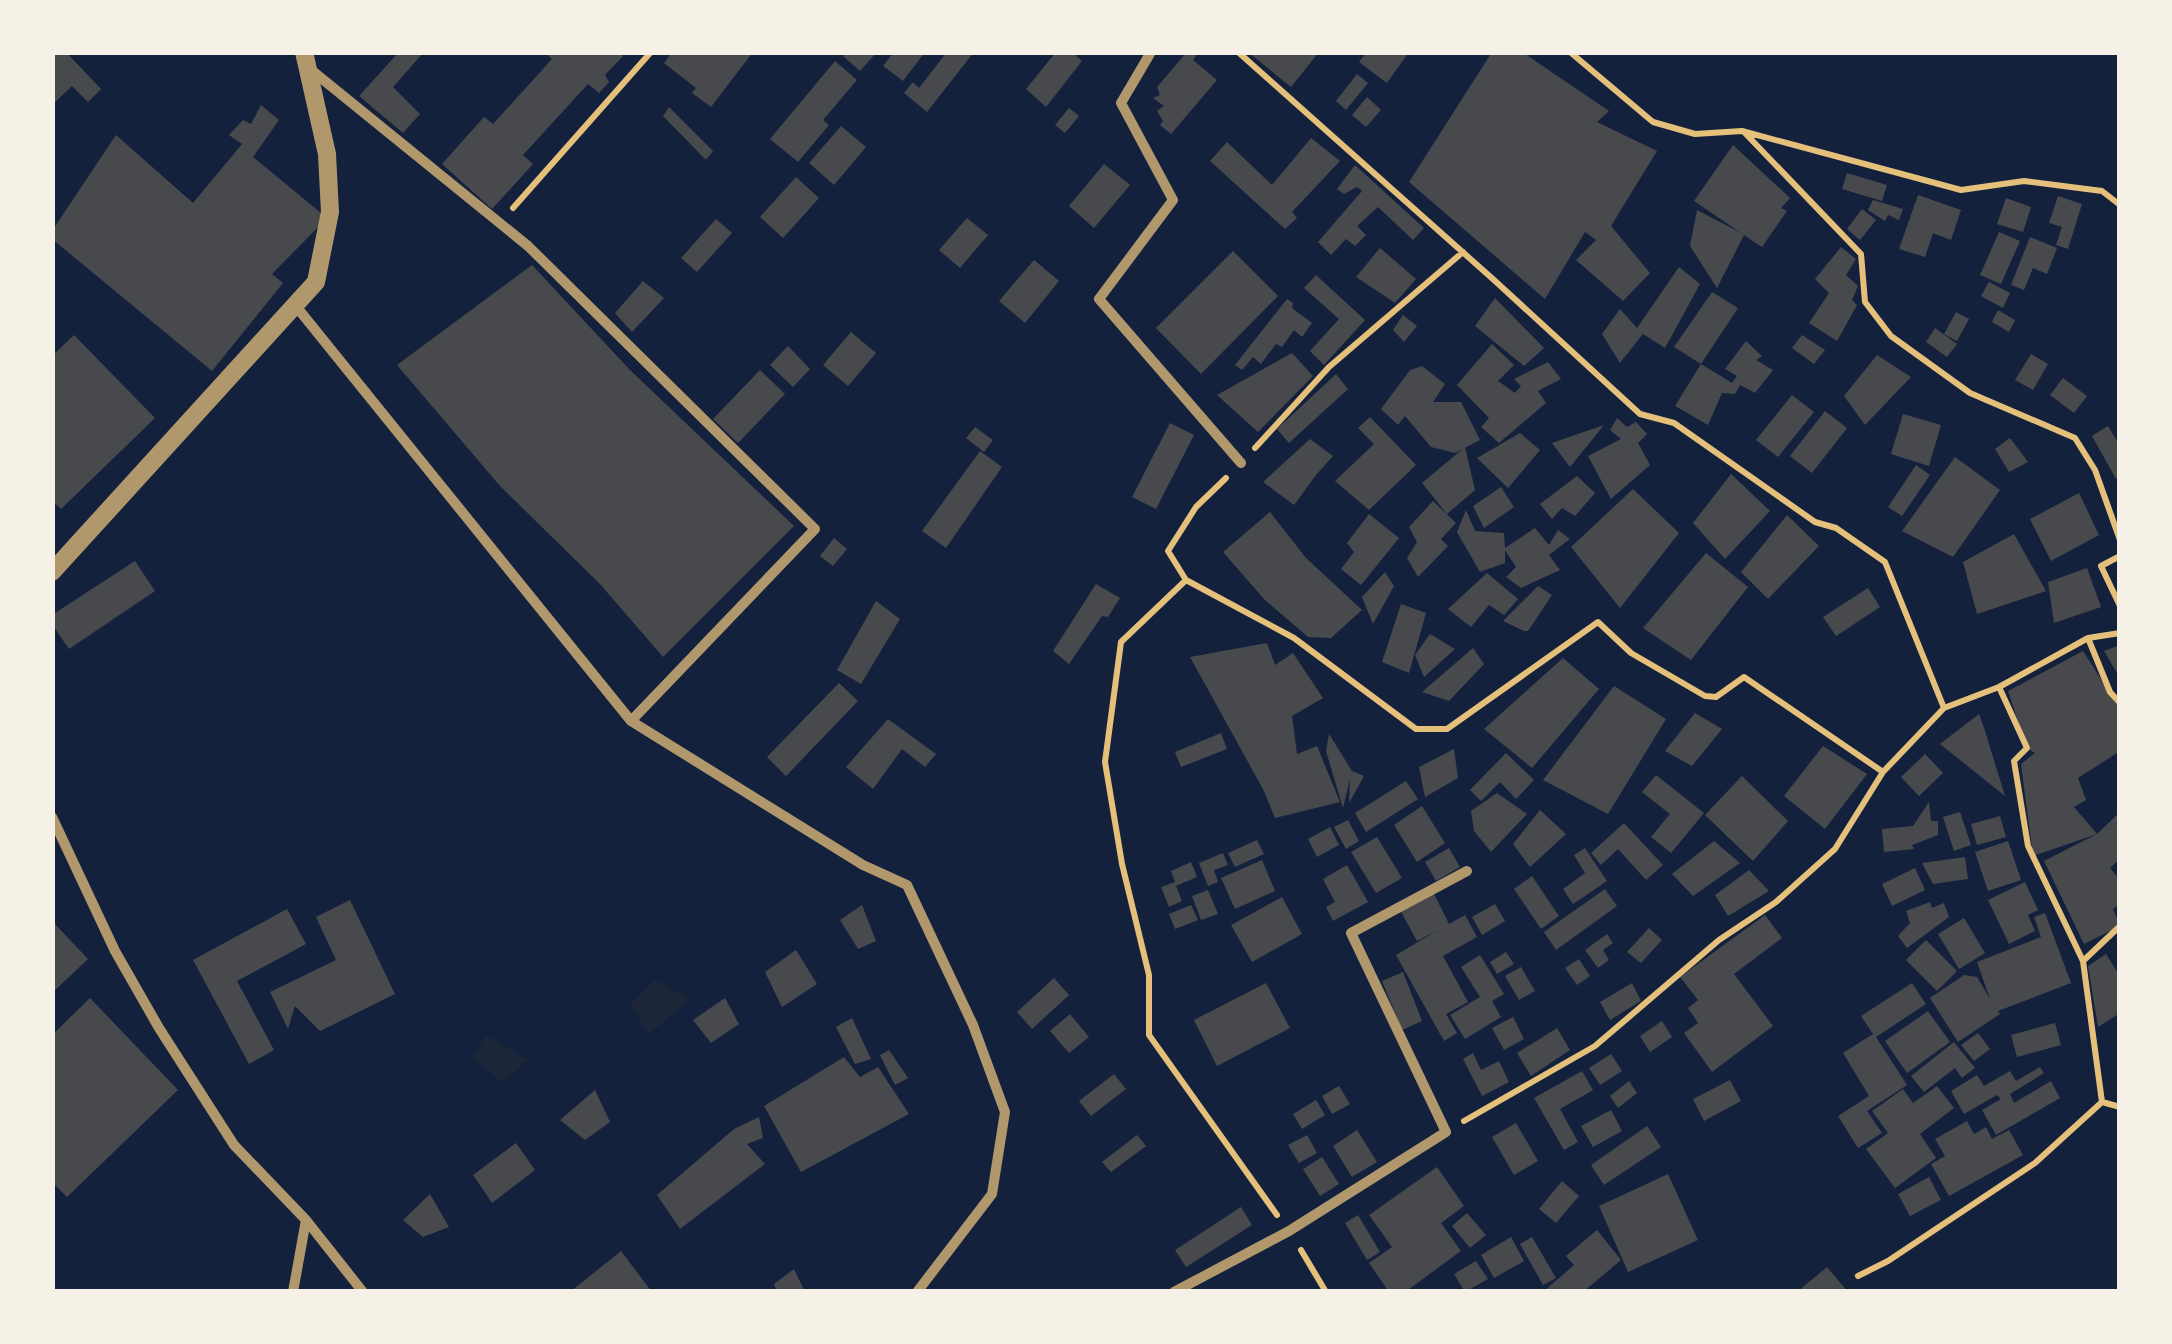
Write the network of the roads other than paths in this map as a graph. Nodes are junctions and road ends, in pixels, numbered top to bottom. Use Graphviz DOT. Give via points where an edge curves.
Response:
graph roads {
  1 [pos="1152,52"];
  2 [pos="305,60"];
  3 [pos="295,304"];
  4 [pos="1241,463"];
  5 [pos="52,572"];
  6 [pos="631,721"];
  7 [pos="52,817"];
  8 [pos="1466,871"];
  9 [pos="306,1220"];
  10 [pos="293,1292"];
  11 [pos="363,1292"];
  12 [pos="918,1292"];
  13 [pos="1174,1292"];
  1 -- 4 [label="street" via="1120,103 1173,200 1099,299"];
  2 -- 3 [label="street" via="327,154 330,212 316,282"];
  2 -- 6 [label="street" via="528,246 815,529"];
  3 -- 5 [label="street"];
  3 -- 6 [label="street"];
  6 -- 12 [label="street" via="863,865 907,885 973,1025 1005,1112 992,1194"];
  7 -- 9 [label="street" via="159,1028 234,1145"];
  8 -- 13 [label="street" via="1351,933 1446,1132 1289,1231"];
  9 -- 10 [label="street"];
  9 -- 11 [label="street"];
}
